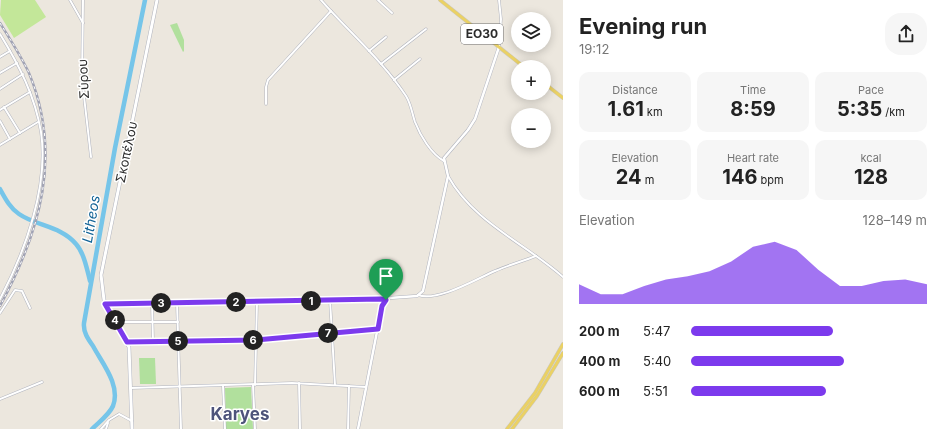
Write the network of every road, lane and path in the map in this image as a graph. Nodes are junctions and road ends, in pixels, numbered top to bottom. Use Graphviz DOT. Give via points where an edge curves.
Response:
graph roads {
  1 [pos="70,0"];
  2 [pos="83,0"];
  3 [pos="157,0"];
  4 [pos="321,0"];
  5 [pos="378,0"];
  6 [pos="440,0"];
  7 [pos="500,0"];
  8 [pos="331,11"];
  9 [pos="392,13"];
  10 [pos="83,23"];
  11 [pos="426,28"];
  12 [pos="0,34"];
  13 [pos="386,37"];
  14 [pos="4,40"];
  15 [pos="0,42"];
  16 [pos="499,47"];
  17 [pos="369,50"];
  18 [pos="10,51"];
  19 [pos="0,57"];
  20 [pos="420,59"];
  21 [pos="515,60"];
  22 [pos="17,63"];
  23 [pos="381,64"];
  24 [pos="0,73"];
  25 [pos="23,74"];
  26 [pos="394,80"];
  27 [pos="0,89"];
  28 [pos="551,89"];
  29 [pos="30,92"];
  30 [pos="563,98"];
  31 [pos="266,104"];
  32 [pos="4,107"];
  33 [pos="0,110"];
  34 [pos="0,121"];
  35 [pos="39,122"];
  36 [pos="20,134"];
  37 [pos="10,140"];
  38 [pos="0,145"];
  39 [pos="92,157"];
  40 [pos="444,161"];
  41 [pos="448,176"];
  42 [pos="536,256"];
  43 [pos="563,277"];
  44 [pos="418,295"];
  45 [pos="0,299"];
  46 [pos="330,300"];
  47 [pos="386,300"];
  48 [pos="257,302"];
  49 [pos="152,303"];
  50 [pos="177,303"];
  51 [pos="105,304"];
  52 [pos="30,308"];
  53 [pos="0,313"];
  54 [pos="116,322"];
  55 [pos="153,322"];
  56 [pos="178,322"];
  57 [pos="378,329"];
  58 [pos="332,333"];
  59 [pos="179,340"];
  60 [pos="256,340"];
  61 [pos="154,341"];
  62 [pos="127,342"];
  63 [pos="563,344"];
  64 [pos="563,352"];
  65 [pos="42,382"];
  66 [pos="300,383"];
  67 [pos="254,385"];
  68 [pos="335,385"];
  69 [pos="223,386"];
  70 [pos="349,386"];
  71 [pos="180,387"];
  72 [pos="366,387"];
  73 [pos="131,388"];
  74 [pos="0,399"];
  75 [pos="109,420"];
  76 [pos="132,421"];
  77 [pos="100,429"];
  78 [pos="106,429"];
  79 [pos="132,429"];
  80 [pos="181,429"];
  81 [pos="225,429"];
  82 [pos="255,429"];
  83 [pos="300,429"];
  84 [pos="348,429"];
  85 [pos="358,429"];
  86 [pos="507,429"];
  87 [pos="512,429"];
  1 -- 10 [label="street"];
  2 -- 10 [label="street, Σύρου"];
  3 -- 51 [label="main road, Σκοπέλου" via="102,268 101,286"];
  4 -- 8 [label="street"];
  5 -- 9 [label="street"];
  6 -- 16 [label="main road, ΕΟ30"];
  7 -- 16 [label="street"];
  8 -- 17 [label="street"];
  8 -- 31 [label="street" via="268,80"];
  10 -- 39 [label="street, Σύρου" via="82,79"];
  11 -- 23 [label="street"];
  12 -- 14 [label="street"];
  13 -- 17 [label="street"];
  14 -- 15 [label="street"];
  14 -- 18 [label="street"];
  16 -- 21 [label="main road, ΕΟ30"];
  16 -- 40 [label="street" via="474,121 445,156"];
  17 -- 23 [label="street"];
  18 -- 19 [label="street"];
  18 -- 22 [label="street"];
  20 -- 26 [label="street"];
  22 -- 24 [label="street"];
  22 -- 25 [label="street"];
  23 -- 26 [label="street"];
  25 -- 27 [label="street"];
  25 -- 29 [label="street"];
  26 -- 40 [label="street" via="408,100 422,136"];
  28 -- 30 [label="main road"];
  29 -- 32 [label="street"];
  29 -- 35 [label="street"];
  32 -- 33 [label="street"];
  32 -- 36 [label="street"];
  34 -- 37 [label="street"];
  35 -- 36 [label="street"];
  35 -- 45 [label="street" via="42,168 33,213 18,260"];
  36 -- 37 [label="street"];
  37 -- 38 [label="street"];
  40 -- 41 [label="street"];
  41 -- 42 [label="street" via="462,197 488,222"];
  41 -- 44 [label="street" via="424,288"];
  42 -- 43 [label="street"];
  42 -- 44 [label="street" via="446,292"];
  44 -- 47 [label="street"];
  46 -- 47 [label="street"];
  46 -- 48 [label="street"];
  46 -- 58 [label="street"];
  47 -- 57 [label="street" via="382,306"];
  48 -- 50 [label="street"];
  48 -- 60 [label="street"];
  49 -- 50 [label="street"];
  49 -- 51 [label="street"];
  49 -- 55 [label="street"];
  50 -- 56 [label="street"];
  51 -- 54 [label="main road"];
  52 -- 53 [label="street" via="22,291 15,290"];
  54 -- 55 [label="street"];
  54 -- 62 [label="main road"];
  55 -- 56 [label="street"];
  55 -- 61 [label="street"];
  56 -- 59 [label="street"];
  57 -- 58 [label="street"];
  57 -- 72 [label="street"];
  58 -- 60 [label="street"];
  58 -- 68 [label="street"];
  59 -- 60 [label="street"];
  59 -- 61 [label="street"];
  59 -- 71 [label="street"];
  60 -- 67 [label="street"];
  61 -- 62 [label="street"];
  62 -- 73 [label="main road"];
  63 -- 86 [label="main road" via="535,393"];
  64 -- 87 [label="main road" via="537,396"];
  65 -- 74 [label="street"];
  66 -- 67 [label="street"];
  66 -- 68 [label="street"];
  66 -- 83 [label="street"];
  67 -- 69 [label="street"];
  67 -- 82 [label="street"];
  68 -- 70 [label="street"];
  69 -- 71 [label="street"];
  69 -- 81 [label="street"];
  70 -- 72 [label="street"];
  70 -- 84 [label="street"];
  71 -- 73 [label="street"];
  71 -- 80 [label="street"];
  72 -- 85 [label="street"];
  73 -- 76 [label="main road"];
  75 -- 76 [label="street" via="120,414"];
  75 -- 77 [label="street"];
  75 -- 78 [label="street"];
  76 -- 79 [label="main road"];
}
